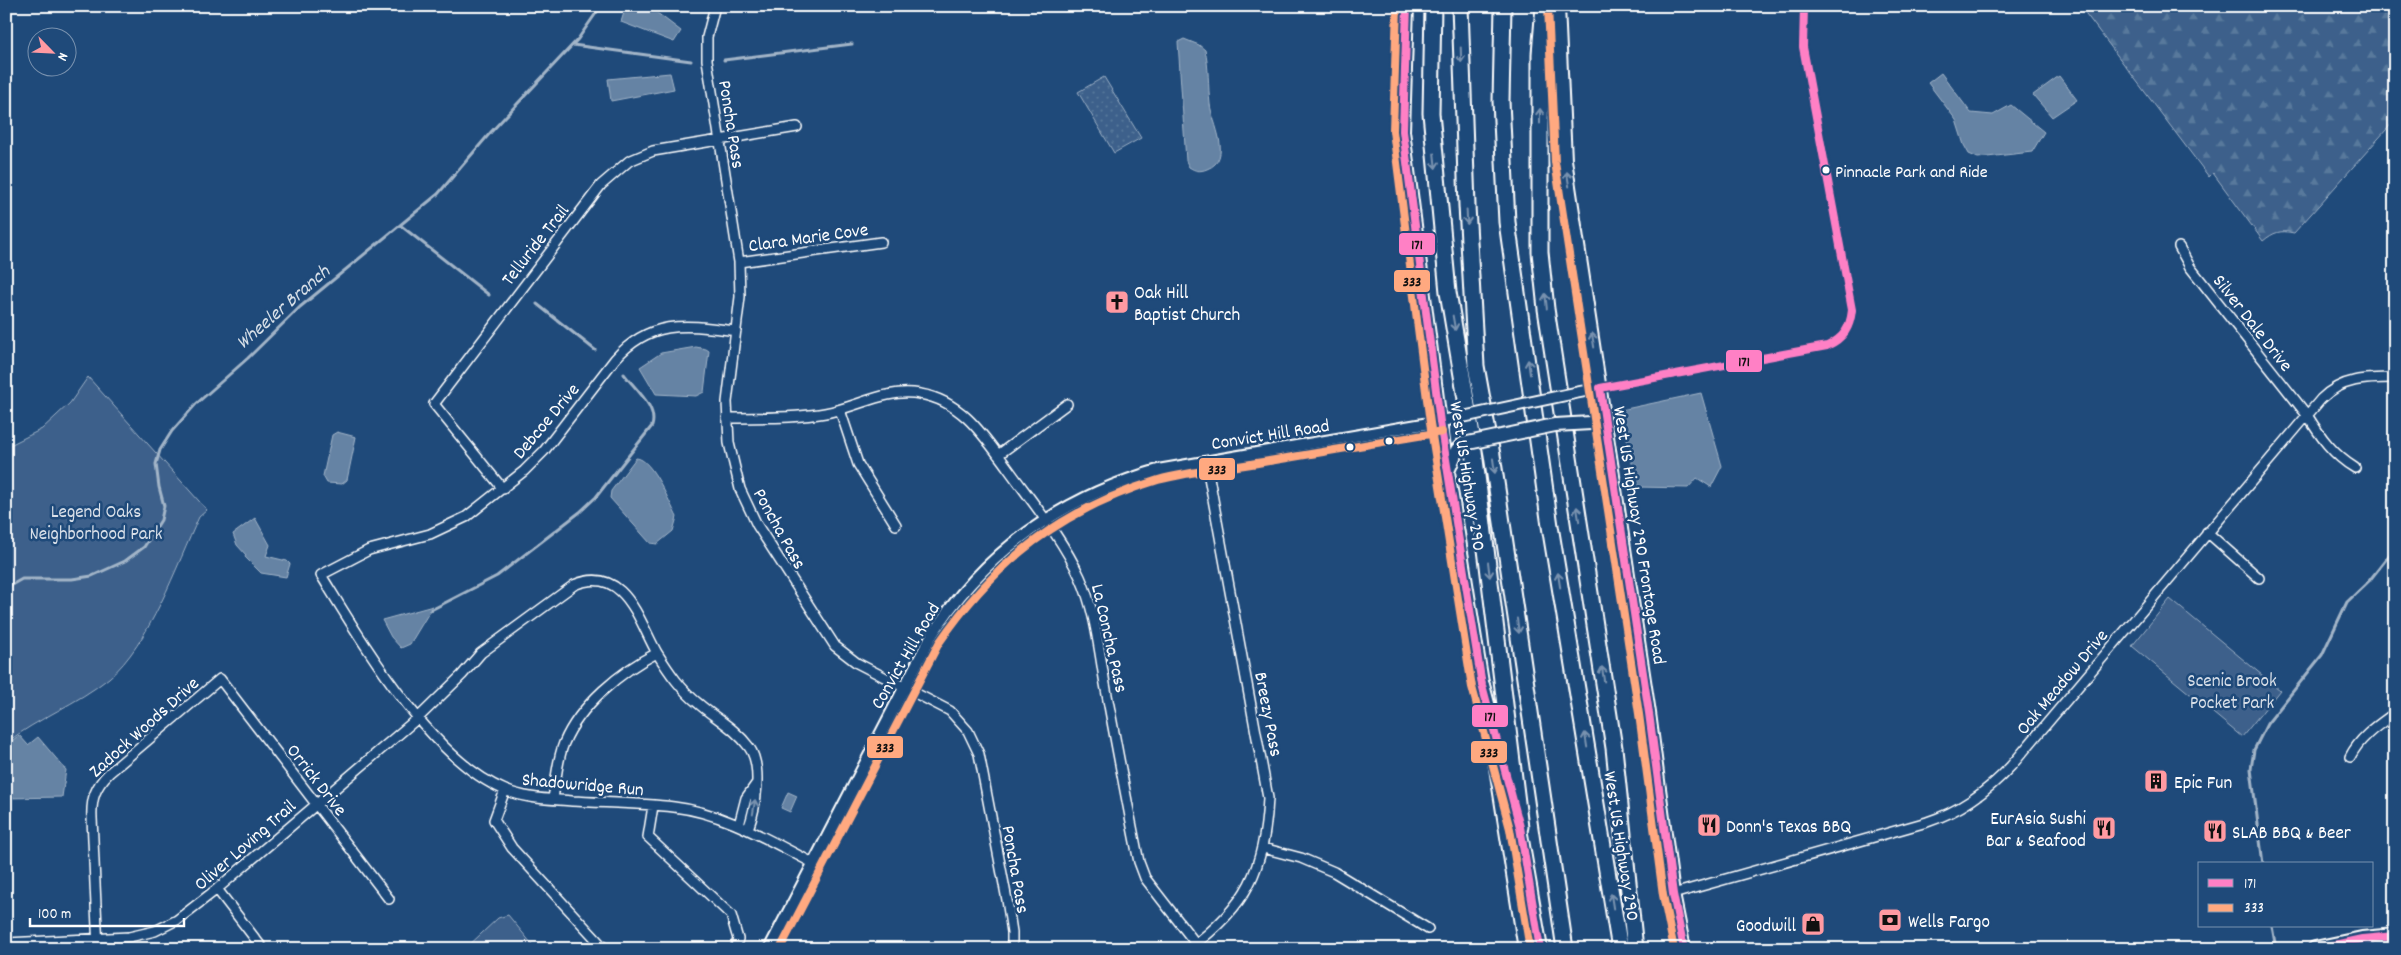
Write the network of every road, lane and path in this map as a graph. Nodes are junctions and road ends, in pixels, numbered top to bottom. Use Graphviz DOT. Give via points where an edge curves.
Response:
graph roads {
  1 [pos="715,6"];
  2 [pos="1406,6"];
  3 [pos="1433,6"];
  4 [pos="1460,6"];
  5 [pos="1503,6"];
  6 [pos="1544,6"];
  7 [pos="1558,6"];
  8 [pos="797,127"];
  9 [pos="720,139"];
  10 [pos="882,242"];
  11 [pos="2179,247"];
  12 [pos="739,262"];
  13 [pos="736,331"];
  14 [pos="2395,378"];
  15 [pos="1600,388"];
  16 [pos="1067,404"];
  17 [pos="840,410"];
  18 [pos="2307,415"];
  19 [pos="727,418"];
  20 [pos="1440,422"];
  21 [pos="1468,440"];
  22 [pos="1608,440"];
  23 [pos="998,455"];
  24 [pos="1206,461"];
  25 [pos="2355,468"];
  26 [pos="1448,473"];
  27 [pos="502,489"];
  28 [pos="1045,520"];
  29 [pos="896,525"];
  30 [pos="2208,532"];
  31 [pos="321,575"];
  32 [pos="1510,578"];
  33 [pos="2259,578"];
  34 [pos="657,654"];
  35 [pos="220,679"];
  36 [pos="904,686"];
  37 [pos="1482,686"];
  38 [pos="2395,713"];
  39 [pos="419,717"];
  40 [pos="2350,758"];
  41 [pos="756,784"];
  42 [pos="505,790"];
  43 [pos="553,799"];
  44 [pos="316,804"];
  45 [pos="652,806"];
  46 [pos="739,826"];
  47 [pos="1520,827"];
  48 [pos="748,830"];
  49 [pos="1264,848"];
  50 [pos="813,863"];
  51 [pos="217,889"];
  52 [pos="1674,894"];
  53 [pos="389,899"];
  54 [pos="1428,929"];
  55 [pos="2395,936"];
  56 [pos="6,943"];
  57 [pos="97,944"];
  58 [pos="1195,947"];
  59 [pos="263,949"];
  60 [pos="605,949"];
  61 [pos="735,949"];
  62 [pos="769,949"];
  63 [pos="1012,949"];
  64 [pos="1525,949"];
  65 [pos="1540,949"];
  66 [pos="1565,949"];
  67 [pos="1620,949"];
  68 [pos="1635,949"];
  69 [pos="1684,949"];
  70 [pos="2315,949"];
  1 -- 9 [label="street, Poncha Pass" via="709,29 707,60"];
  2 -- 20 [label="main road, West US Highway 290" via="1403,131"];
  3 -- 21 [label="highway, one-way" via="1431,113 1448,292"];
  4 -- 32 [label="highway, West US Highway 290, one-way" via="1476,366"];
  67 -- 5 [label="highway, West US Highway 290, one-way" via="1550,526 1507,222 1501,101"];
  68 -- 6 [label="highway, one-way" via="1614,748 1540,252 1540,54"];
  15 -- 7 [label="main road, West US Highway 290 Frontage Road, one-way" via="1565,160"];
  8 -- 9 [label="street, Telluride Trail"];
  9 -- 12 [label="street, Poncha Pass"];
  9 -- 27 [label="street, Telluride Trail" via="652,151 629,161 609,176 434,404"];
  10 -- 12 [label="street, Clara Marie Cove"];
  11 -- 18 [label="street, Silver Dale Drive" via="2190,267"];
  12 -- 13 [label="street, Poncha Pass" via="740,297"];
  13 -- 19 [label="street, Poncha Pass"];
  13 -- 27 [label="street, Debcoe Drive" via="677,325 648,333 631,344 615,358 544,452"];
  14 -- 18 [label="street, Oak Meadow Drive" via="2345,382 2326,394"];
  15 -- 20 [label="street, Convict Hill Road, bridge"];
  15 -- 22 [label="main road, West US Highway 290 Frontage Road"];
  16 -- 23 [label="street"];
  17 -- 19 [label="street, La Concha Pass" via="806,416"];
  17 -- 23 [label="street, La Concha Pass" via="890,394 930,396 967,417"];
  17 -- 29 [label="street" via="858,464"];
  18 -- 25 [label="street, Silver Dale Drive" via="2336,455"];
  18 -- 30 [label="street, Oak Meadow Drive"];
  19 -- 36 [label="street, Poncha Pass" via="732,461 750,512 826,636 848,657"];
  20 -- 24 [label="street, Convict Hill Road"];
  20 -- 26 [label="main road, West US Highway 290"];
  21 -- 22 [label="main road, bridge" via="1555,425 1591,423"];
  21 -- 26 [label="main road" via="1452,459"];
  21 -- 32 [label="highway"];
  21 -- 47 [label="highway, one-way"];
  22 -- 52 [label="main road, West US Highway 290 Frontage Road"];
  23 -- 28 [label="street, La Concha Pass"];
  24 -- 28 [label="street, Convict Hill Road" via="1120,481"];
  24 -- 49 [label="street, Breezy Pass" via="1263,763 1268,798"];
  26 -- 37 [label="main road, West US Highway 290"];
  27 -- 31 [label="street, Debcoe Drive" via="454,524 430,534 369,550"];
  28 -- 36 [label="street, Convict Hill Road" via="1004,552 959,596 930,638"];
  28 -- 58 [label="street, La Concha Pass" via="1081,579 1092,612 1139,862 1145,878"];
  30 -- 33 [label="street"];
  30 -- 52 [label="street, Oak Meadow Drive" via="2010,766 1978,796 1955,811 1927,822"];
  31 -- 39 [label="street, Shadowridge Run" via="366,647"];
  32 -- 66 [label="highway, West US Highway 290, one-way"];
  34 -- 39 [label="street, Oliver Loving Trail" via="628,598 619,588 609,582 585,580 481,653"];
  34 -- 41 [label="street, Oliver Loving Trail" via="676,682 750,748 756,763"];
  34 -- 43 [label="street" via="616,678 575,722 562,751"];
  35 -- 44 [label="street, Orrick Drive"];
  35 -- 57 [label="street, Zadock Woods Drive" via="109,774 94,791 92,818"];
  36 -- 50 [label="street, Convict Hill Road"];
  36 -- 63 [label="street, Poncha Pass" via="950,711 968,731 980,754 1012,932"];
  37 -- 47 [label="main road"];
  37 -- 64 [label="main road, West US Highway 290"];
  38 -- 40 [label="street" via="2366,734"];
  39 -- 42 [label="street, Shadowridge Run" via="465,767"];
  39 -- 44 [label="street, Oliver Loving Trail"];
  41 -- 46 [label="street" via="746,798"];
  48 -- 41 [label="street, Oliver Loving Trail, one-way"];
  42 -- 43 [label="street, Shadowridge Run"];
  42 -- 60 [label="street" via="494,820 512,848"];
  43 -- 45 [label="street, Shadowridge Run"];
  44 -- 51 [label="street, Oliver Loving Trail"];
  44 -- 53 [label="street, Orrick Drive"];
  45 -- 46 [label="street, Shadowridge Run" via="703,812"];
  45 -- 61 [label="street" via="648,837 731,914 738,939"];
  46 -- 48 [label="street, Shadowridge Run"];
  47 -- 65 [label="main road"];
  48 -- 50 [label="street, Shadowridge Run"];
  49 -- 54 [label="street" via="1301,858 1334,872"];
  49 -- 58 [label="street, Breezy Pass" via="1253,878 1235,906"];
  50 -- 62 [label="street, Convict Hill Road"];
  51 -- 57 [label="street, Oliver Loving Trail" via="177,920 155,931"];
  51 -- 59 [label="street"];
  52 -- 69 [label="main road, West US Highway 290 Frontage Road"];
  55 -- 70 [label="main road"];
  56 -- 57 [label="street, Oliver Loving Trail"];
}
